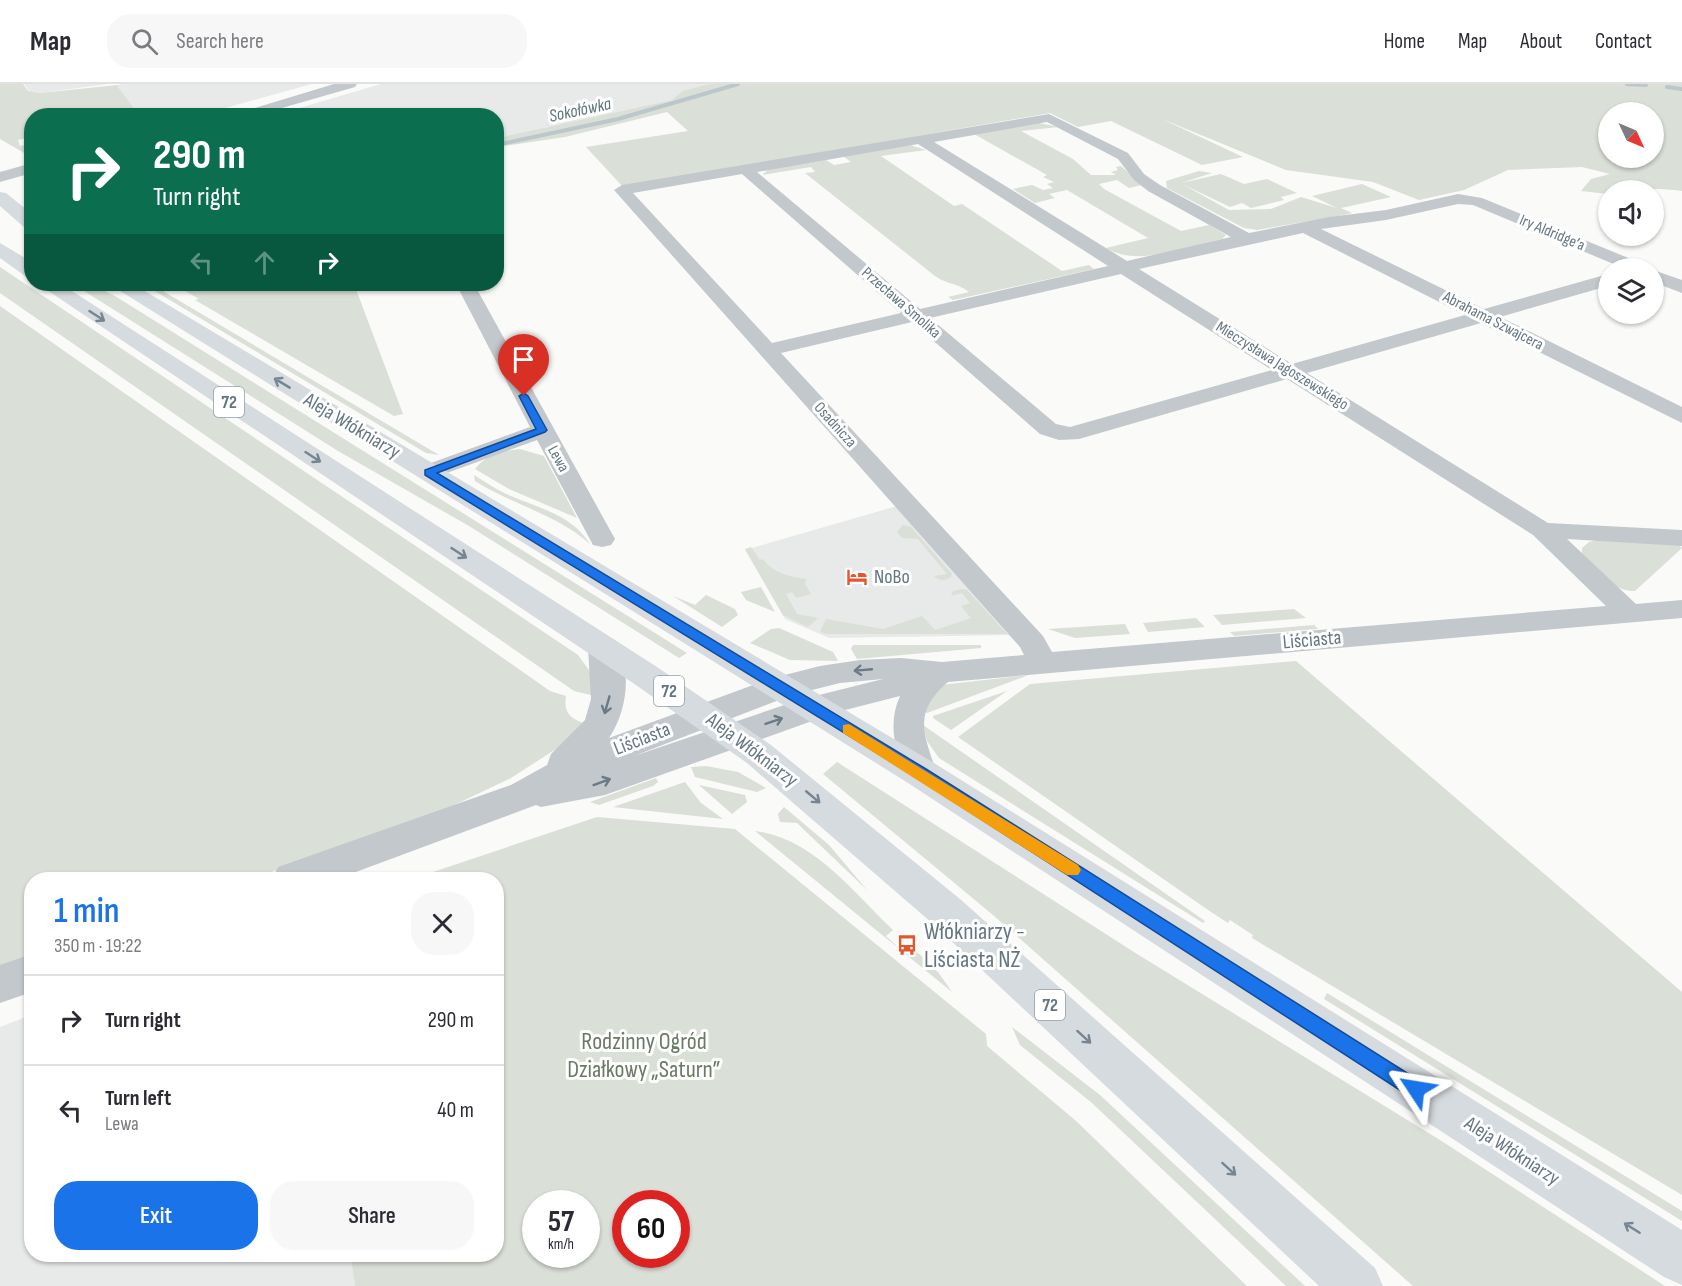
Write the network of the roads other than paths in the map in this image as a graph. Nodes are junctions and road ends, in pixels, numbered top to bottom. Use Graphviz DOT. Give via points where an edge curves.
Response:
graph roads {
  1 [pos="350,84"];
  2 [pos="264,108"];
  3 [pos="921,140"];
  4 [pos="24,170"];
  5 [pos="745,170"];
  6 [pos="0,177"];
  7 [pos="24,179"];
  8 [pos="0,185"];
  9 [pos="0,197"];
  10 [pos="24,217"];
  11 [pos="1305,227"];
  12 [pos="1247,239"];
  13 [pos="0,249"];
  14 [pos="1612,258"];
  15 [pos="24,266"];
  16 [pos="1125,267"];
  17 [pos="1664,280"];
  18 [pos="1598,283"];
  19 [pos="1682,287"];
  20 [pos="59,291"];
  21 [pos="131,291"];
  22 [pos="469,291"];
  23 [pos="916,316"];
  24 [pos="1483,316"];
  25 [pos="766,350"];
  26 [pos="1290,371"];
  27 [pos="1682,416"];
  28 [pos="542,430"];
  29 [pos="497,447"];
  30 [pos="555,454"];
  31 [pos="428,472"];
  32 [pos="1542,530"];
  33 [pos="1682,538"];
  34 [pos="602,539"];
  35 [pos="1682,609"];
  36 [pos="1628,612"];
  37 [pos="604,648"];
  38 [pos="1042,663"];
  39 [pos="942,672"];
  40 [pos="780,687"];
  41 [pos="814,707"];
  42 [pos="720,725"];
  43 [pos="921,773"];
  44 [pos="524,795"];
  45 [pos="311,872"];
  46 [pos="24,976"];
  47 [pos="0,984"];
  48 [pos="1682,1259"];
  49 [pos="1357,1286"];
  1 -- 2 [label="street"];
  3 -- 5 [label="street"];
  3 -- 12 [label="street" via="1049,118 1123,156 1139,177 1154,188"];
  3 -- 16 [label="street, Mieczysława Jagoszewskiego"];
  4 -- 6 [label="street"];
  5 -- 23 [label="street, Przecława Smolika"];
  5 -- 25 [label="street, Osadnicza" via="622,190"];
  7 -- 8 [label="street"];
  9 -- 10 [label="main road"];
  11 -- 12 [label="street"];
  11 -- 14 [label="street, Iry Aldridge’a" via="1466,199"];
  11 -- 24 [label="street, Abrahama Szwajcera"];
  12 -- 16 [label="street"];
  13 -- 15 [label="main road"];
  16 -- 23 [label="street"];
  16 -- 26 [label="street, Mieczysława Jagoszewskiego"];
  17 -- 19 [label="street"];
  18 -- 24 [label="street"];
  20 -- 37 [label="main road, Aleja Włókniarzy / 72, one-way"];
  31 -- 21 [label="main road, Aleja Włókniarzy / 72, one-way"];
  22 -- 28 [label="street, Lewa"];
  23 -- 25 [label="street"];
  23 -- 26 [label="street, Przecława Smolika" via="1048,429 1059,433 1071,434"];
  24 -- 26 [label="street"];
  24 -- 27 [label="street, Abrahama Szwajcera"];
  25 -- 38 [label="street, Osadnicza" via="1033,643"];
  26 -- 32 [label="street, Mieczysława Jagoszewskiego"];
  28 -- 29 [label="street"];
  28 -- 30 [label="street, Lewa"];
  29 -- 30 [label="street" via="522,445"];
  29 -- 31 [label="street"];
  30 -- 34 [label="street, Lewa"];
  31 -- 40 [label="main road, Aleja Włókniarzy / 72"];
  32 -- 33 [label="street"];
  32 -- 36 [label="street, Mieczysława Jagoszewskiego"];
  35 -- 36 [label="street, Liściasta"];
  36 -- 38 [label="street, Liściasta"];
  37 -- 42 [label="main road, Aleja Włókniarzy / 72"];
  37 -- 44 [label="street, one-way" via="611,686 602,722 571,758"];
  38 -- 39 [label="street, Liściasta"];
  39 -- 40 [label="street, Liściasta, one-way" via="902,667 852,671"];
  39 -- 41 [label="street, Liściasta"];
  39 -- 43 [label="street" via="916,693 908,715 909,734"];
  40 -- 41 [label="main road, Aleja Włókniarzy / 72"];
  40 -- 42 [label="street, Liściasta"];
  42 -- 41 [label="street, Liściasta, one-way"];
  41 -- 43 [label="main road, Aleja Włókniarzy / 72"];
  42 -- 44 [label="street, Liściasta" via="592,785"];
  42 -- 49 [label="main road, Aleja Włókniarzy / 72, one-way" via="804,790 946,911"];
  48 -- 43 [label="main road, Aleja Włókniarzy / 72, one-way"];
  44 -- 45 [label="street, Liściasta"];
  46 -- 47 [label="street"];
}
